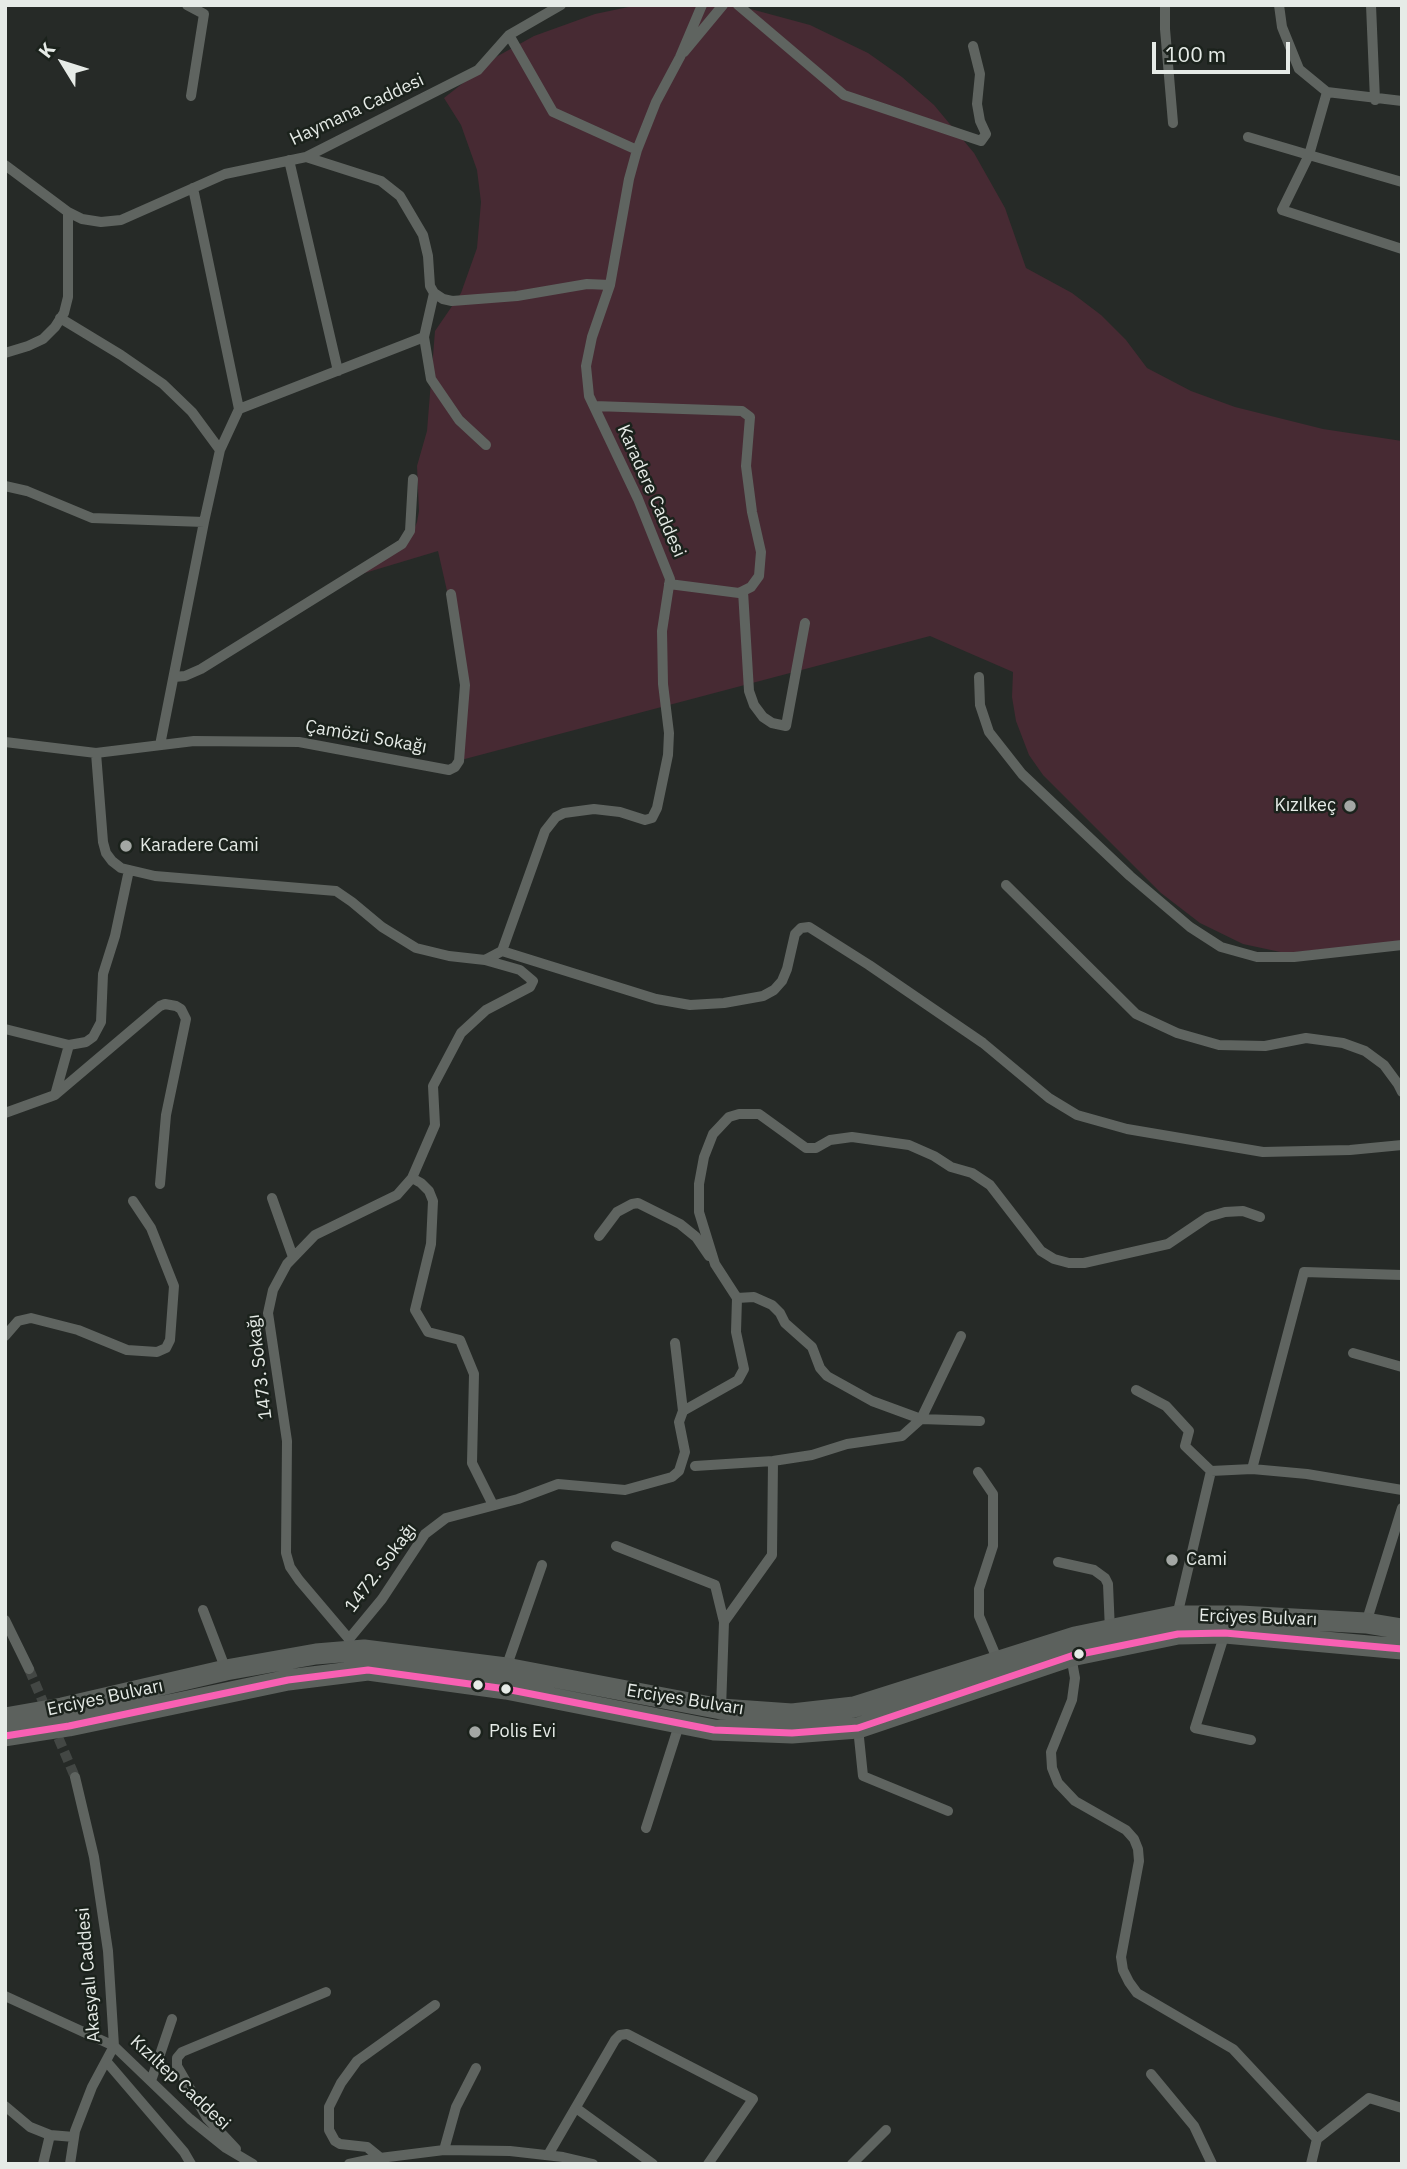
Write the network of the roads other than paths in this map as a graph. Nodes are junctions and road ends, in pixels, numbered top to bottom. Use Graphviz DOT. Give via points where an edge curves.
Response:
graph roads {
  1 [pos="187,5"];
  2 [pos="561,5"];
  3 [pos="702,5"];
  4 [pos="723,5"];
  5 [pos="738,5"];
  6 [pos="1166,5"];
  7 [pos="1279,5"];
  8 [pos="1371,5"];
  9 [pos="509,35"];
  10 [pos="974,46"];
  11 [pos="680,57"];
  12 [pos="1327,92"];
  13 [pos="191,96"];
  14 [pos="1375,100"];
  15 [pos="1402,102"];
  16 [pos="1173,123"];
  17 [pos="1248,137"];
  18 [pos="637,150"];
  19 [pos="1309,155"];
  20 [pos="306,157"];
  21 [pos="289,160"];
  22 [pos="5,165"];
  23 [pos="1402,182"];
  24 [pos="193,188"];
  25 [pos="68,212"];
  26 [pos="1402,249"];
  27 [pos="610,285"];
  28 [pos="434,293"];
  29 [pos="60,318"];
  30 [pos="424,337"];
  31 [pos="5,353"];
  32 [pos="338,370"];
  33 [pos="594,407"];
  34 [pos="239,410"];
  35 [pos="486,445"];
  36 [pos="220,450"];
  37 [pos="413,480"];
  38 [pos="5,485"];
  39 [pos="204,522"];
  40 [pos="669,584"];
  41 [pos="743,592"];
  42 [pos="451,594"];
  43 [pos="805,623"];
  44 [pos="174,677"];
  45 [pos="979,677"];
  46 [pos="5,742"];
  47 [pos="160,745"];
  48 [pos="96,753"];
  49 [pos="129,870"];
  50 [pos="1006,885"];
  51 [pos="1402,945"];
  52 [pos="502,951"];
  53 [pos="485,960"];
  54 [pos="5,1029"];
  55 [pos="69,1045"];
  56 [pos="1402,1092"];
  57 [pos="55,1095"];
  58 [pos="5,1112"];
  59 [pos="1402,1145"];
  60 [pos="412,1178"];
  61 [pos="160,1184"];
  62 [pos="272,1198"];
  63 [pos="134,1201"];
  64 [pos="1260,1217"];
  65 [pos="599,1236"];
  66 [pos="293,1257"];
  67 [pos="715,1264"];
  68 [pos="1402,1275"];
  69 [pos="737,1298"];
  70 [pos="5,1336"];
  71 [pos="961,1336"];
  72 [pos="675,1343"];
  73 [pos="1353,1353"];
  74 [pos="1402,1367"];
  75 [pos="1136,1390"];
  76 [pos="683,1411"];
  77 [pos="921,1419"];
  78 [pos="980,1421"];
  79 [pos="774,1461"];
  80 [pos="695,1466"];
  81 [pos="1252,1469"];
  82 [pos="1211,1471"];
  83 [pos="978,1472"];
  84 [pos="1402,1490"];
  85 [pos="493,1505"];
  86 [pos="1402,1508"];
  87 [pos="615,1546"];
  88 [pos="1058,1562"];
  89 [pos="542,1565"];
  90 [pos="203,1609"];
  91 [pos="1177,1616"];
  92 [pos="5,1620"];
  93 [pos="724,1622"];
  94 [pos="1366,1623"];
  95 [pos="1402,1629"];
  96 [pos="1110,1630"];
  97 [pos="1225,1633"];
  98 [pos="350,1645"];
  99 [pos="1402,1649"];
  100 [pos="1071,1656"];
  101 [pos="998,1661"];
  102 [pos="506,1668"];
  103 [pos="30,1669"];
  104 [pos="226,1671"];
  105 [pos="721,1709"];
  106 [pos="5,1718"];
  107 [pos="680,1723"];
  108 [pos="858,1728"];
  109 [pos="5,1736"];
  110 [pos="1251,1740"];
  111 [pos="75,1777"];
  112 [pos="948,1811"];
  113 [pos="646,1828"];
  114 [pos="326,1992"];
  115 [pos="5,1996"];
  116 [pos="435,2005"];
  117 [pos="172,2019"];
  118 [pos="114,2046"];
  119 [pos="106,2061"];
  120 [pos="477,2068"];
  121 [pos="1151,2074"];
  122 [pos="151,2081"];
  123 [pos="5,2106"];
  124 [pos="576,2108"];
  125 [pos="1402,2108"];
  126 [pos="886,2130"];
  127 [pos="50,2134"];
  128 [pos="74,2137"];
  129 [pos="1317,2139"];
  130 [pos="444,2150"];
  131 [pos="548,2155"];
  132 [pos="383,2161"];
  133 [pos="251,2163"];
  134 [pos="43,2164"];
  135 [pos="70,2164"];
  136 [pos="191,2164"];
  137 [pos="349,2164"];
  138 [pos="593,2164"];
  139 [pos="653,2164"];
  140 [pos="708,2164"];
  141 [pos="852,2164"];
  142 [pos="1212,2164"];
  143 [pos="1311,2164"];
  1 -- 13 [label="street" via="204,14"];
  2 -- 9 [label="street, Haymana Caddesi"];
  3 -- 11 [label="street"];
  4 -- 11 [label="street"];
  5 -- 10 [label="street" via="844,95 981,141 986,136 977,104 980,74"];
  6 -- 16 [label="street"];
  7 -- 12 [label="street" via="1282,27 1299,69"];
  8 -- 14 [label="street"];
  9 -- 18 [label="street" via="553,112"];
  9 -- 20 [label="street, Haymana Caddesi" via="478,70"];
  11 -- 18 [label="street, Karadere Caddesi"];
  12 -- 14 [label="street"];
  12 -- 19 [label="street"];
  14 -- 15 [label="street"];
  17 -- 19 [label="street"];
  18 -- 27 [label="street, Karadere Caddesi"];
  19 -- 23 [label="street"];
  19 -- 26 [label="street" via="1282,210"];
  20 -- 21 [label="street, Haymana Caddesi"];
  20 -- 28 [label="street" via="381,181 400,196 423,235"];
  21 -- 24 [label="street, Haymana Caddesi" via="225,174"];
  21 -- 32 [label="street"];
  22 -- 25 [label="street, Haymana Caddesi"];
  24 -- 25 [label="street, Haymana Caddesi" via="121,220 101,222"];
  24 -- 34 [label="street"];
  25 -- 29 [label="street" via="68,297"];
  27 -- 28 [label="street" via="452,301"];
  27 -- 33 [label="street, Karadere Caddesi" via="586,366"];
  28 -- 30 [label="street"];
  29 -- 31 [label="street" via="43,339"];
  29 -- 36 [label="street" via="163,384 192,412"];
  30 -- 32 [label="street"];
  30 -- 35 [label="street" via="431,379 459,420"];
  32 -- 34 [label="street"];
  33 -- 40 [label="street, Karadere Caddesi" via="638,499"];
  33 -- 41 [label="street" via="742,411 749,415 746,466 761,551 759,576"];
  34 -- 36 [label="street"];
  36 -- 39 [label="street"];
  37 -- 44 [label="street" via="410,531 402,544 201,669"];
  38 -- 39 [label="street" via="92,518"];
  39 -- 44 [label="street"];
  40 -- 41 [label="street"];
  40 -- 52 [label="street, Karadere Caddesi" via="663,631 668,755 656,812 645,820 594,809 556,817 545,831"];
  41 -- 43 [label="street" via="748,691 763,717 772,723 786,726"];
  42 -- 47 [label="street, Çamözü Sokağı" via="465,685 459,761 452,769 299,742"];
  44 -- 47 [label="street"];
  45 -- 51 [label="street" via="980,705 989,732 1022,774 1130,876 1221,947 1257,957 1294,957"];
  46 -- 48 [label="street"];
  47 -- 48 [label="street, Çamözü Sokağı"];
  48 -- 49 [label="street" via="106,853"];
  49 -- 53 [label="street" via="336,891 416,948"];
  49 -- 55 [label="street" via="103,974 98,1030 86,1042"];
  50 -- 56 [label="street" via="1136,1014 1219,1045 1265,1046 1306,1038 1343,1043 1384,1065"];
  52 -- 53 [label="street"];
  52 -- 59 [label="street" via="656,999 690,1005 724,1003 774,990 787,969 795,934 808,928 983,1043 1049,1098 1077,1115 1127,1129 1263,1152"];
  53 -- 60 [label="street, 1473. Sokağı" via="520,970 533,983 486,1010 461,1033 433,1086 435,1125"];
  54 -- 55 [label="street"];
  55 -- 57 [label="street"];
  57 -- 58 [label="street"];
  57 -- 61 [label="street" via="160,1006 171,1004 181,1009 186,1019 166,1115"];
  60 -- 66 [label="street, 1473. Sokağı" via="397,1195 315,1235"];
  60 -- 85 [label="street" via="429,1191 433,1201 431,1244 415,1310 428,1332 460,1340 474,1374 472,1463"];
  62 -- 66 [label="street"];
  63 -- 70 [label="street" via="174,1286 166,1348 158,1352 127,1350 31,1318 18,1321"];
  64 -- 67 [label="street" via="1225,1212 1208,1217 1168,1244 1069,1263 1041,1251 990,1185 972,1173 897,1142 841,1137 806,1148 760,1114 749,1112 729,1117 720,1125 704,1157 699,1212"];
  65 -- 67 [label="street" via="617,1212 632,1204 645,1205 680,1223"];
  66 -- 98 [label="street, 1473. Sokağı" via="273,1290 268,1313 287,1441 286,1553 299,1580"];
  67 -- 69 [label="street"];
  68 -- 81 [label="street" via="1304,1272"];
  69 -- 76 [label="street" via="736,1332 743,1374"];
  69 -- 77 [label="street" via="754,1297 772,1305 812,1347 827,1376 872,1401"];
  71 -- 77 [label="street"];
  72 -- 76 [label="street, 1472. Sokağı"];
  73 -- 74 [label="street"];
  75 -- 82 [label="street" via="1166,1406 1189,1431 1185,1446"];
  76 -- 85 [label="street, 1472. Sokağı" via="679,1422 683,1462 672,1478 625,1490 558,1484"];
  77 -- 78 [label="street"];
  77 -- 79 [label="street" via="902,1436"];
  79 -- 80 [label="street"];
  79 -- 93 [label="street" via="772,1555"];
  81 -- 82 [label="street"];
  81 -- 84 [label="street"];
  82 -- 91 [label="street"];
  83 -- 101 [label="street" via="993,1493 993,1546 979,1589 979,1616"];
  85 -- 98 [label="street, 1472. Sokağı" via="446,1518 425,1534"];
  86 -- 94 [label="street"];
  87 -- 93 [label="street" via="715,1585"];
  88 -- 96 [label="street" via="1094,1570 1105,1578"];
  89 -- 102 [label="street"];
  90 -- 104 [label="street"];
  91 -- 94 [label="highway, Erciyes Bulvarı"];
  91 -- 96 [label="highway, Erciyes Bulvarı"];
  92 -- 103 [label="street"];
  93 -- 105 [label="street"];
  94 -- 95 [label="highway, Erciyes Bulvarı"];
  96 -- 101 [label="highway, Erciyes Bulvarı"];
  97 -- 99 [label="highway, Erciyes Bulvarı"];
  97 -- 100 [label="highway, Erciyes Bulvarı" via="1178,1634"];
  97 -- 110 [label="street" via="1195,1728"];
  98 -- 102 [label="highway, Erciyes Bulvarı"];
  98 -- 104 [label="highway, Erciyes Bulvarı"];
  100 -- 108 [label="highway, Erciyes Bulvarı"];
  100 -- 129 [label="street" via="1072,1700 1051,1752 1052,1768 1058,1783 1075,1801 1126,1830 1138,1849 1121,1957 1129,1982 1138,1993 1233,2049"];
  101 -- 105 [label="highway, Erciyes Bulvarı" via="854,1707 792,1714"];
  102 -- 105 [label="highway, Erciyes Bulvarı"];
  104 -- 106 [label="highway, Erciyes Bulvarı"];
  107 -- 108 [label="highway, Erciyes Bulvarı" via="726,1732"];
  107 -- 109 [label="highway, Erciyes Bulvarı" via="506,1689 369,1670 288,1680"];
  107 -- 113 [label="street"];
  108 -- 112 [label="street" via="863,1776"];
  111 -- 118 [label="street, Akasyalı Caddesi" via="94,1857 108,1951"];
  114 -- 133 [label="street" via="177,2058 177,2066 207,2118"];
  115 -- 118 [label="street, Kızıltep Caddesi"];
  116 -- 132 [label="street" via="357,2062 329,2107 329,2130 335,2141 367,2147"];
  117 -- 122 [label="street"];
  118 -- 119 [label="street, Akasyalı Caddesi"];
  118 -- 122 [label="street, Kızıltep Caddesi"];
  119 -- 128 [label="street, Akasyalı Caddesi"];
  119 -- 136 [label="street"];
  120 -- 130 [label="street" via="456,2107"];
  121 -- 142 [label="street" via="1194,2126"];
  122 -- 133 [label="street, Kızıltep Caddesi" via="217,2141"];
  123 -- 127 [label="street" via="30,2127"];
  124 -- 131 [label="street"];
  124 -- 139 [label="street"];
  124 -- 140 [label="street" via="617,2037 630,2034 753,2099"];
  125 -- 129 [label="street" via="1369,2098"];
  126 -- 141 [label="street"];
  127 -- 128 [label="street"];
  127 -- 134 [label="street"];
  128 -- 135 [label="street, Akasyalı Caddesi"];
  129 -- 143 [label="street"];
  130 -- 131 [label="street"];
  130 -- 132 [label="street"];
  131 -- 138 [label="street"];
  132 -- 137 [label="street"];
}
